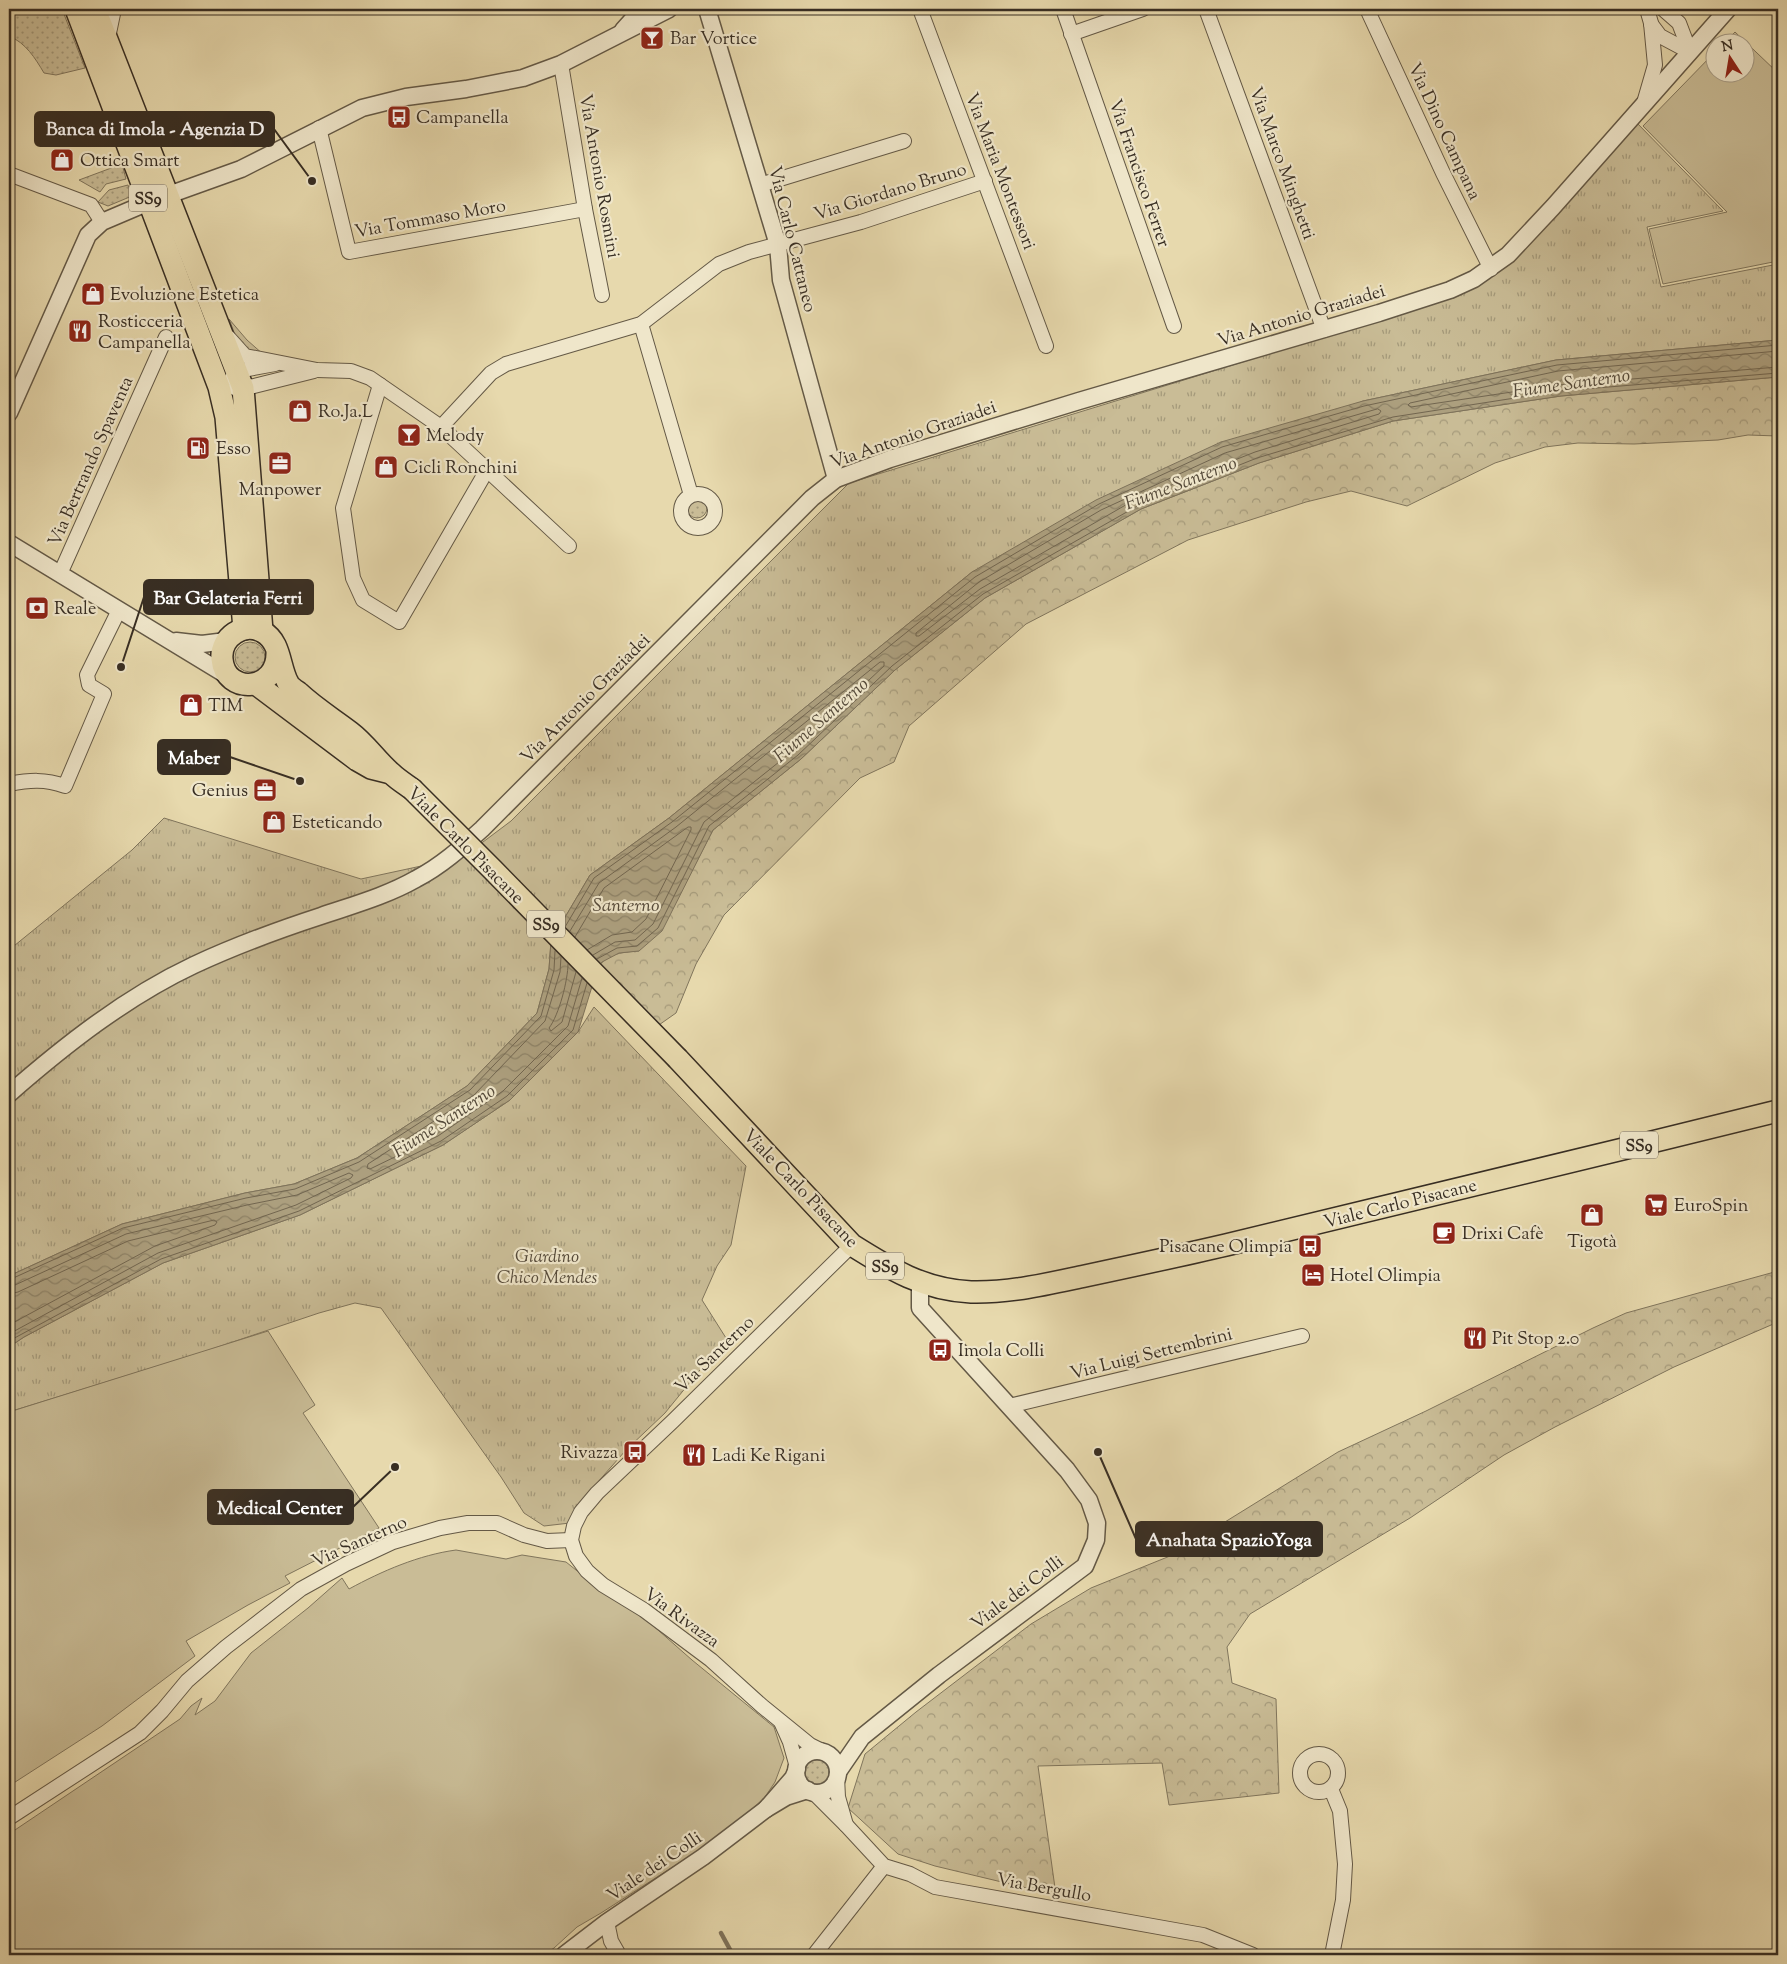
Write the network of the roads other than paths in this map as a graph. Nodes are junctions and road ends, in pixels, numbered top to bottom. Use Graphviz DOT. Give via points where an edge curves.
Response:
graph roads {
  1 [pos="76,9"];
  2 [pos="95,9"];
  3 [pos="114,9"];
  4 [pos="639,9"];
  5 [pos="668,9"];
  6 [pos="707,9"];
  7 [pos="920,9"];
  8 [pos="1063,9"];
  9 [pos="1143,9"];
  10 [pos="1206,9"];
  11 [pos="1368,9"];
  12 [pos="1647,9"];
  13 [pos="1663,9"];
  14 [pos="1728,9"];
  15 [pos="1651,23"];
  16 [pos="1071,34"];
  17 [pos="618,35"];
  18 [pos="107,42"];
  19 [pos="1690,52"];
  20 [pos="561,64"];
  21 [pos="1644,104"];
  22 [pos="319,128"];
  23 [pos="904,141"];
  24 [pos="9,174"];
  25 [pos="985,181"];
  26 [pos="760,185"];
  27 [pos="158,198"];
  28 [pos="585,209"];
  29 [pos="102,222"];
  30 [pos="778,245"];
  31 [pos="1491,269"];
  32 [pos="602,295"];
  33 [pos="641,324"];
  34 [pos="218,325"];
  35 [pos="1174,326"];
  36 [pos="1324,330"];
  37 [pos="166,336"];
  38 [pos="1046,346"];
  39 [pos="281,362"];
  40 [pos="317,370"];
  41 [pos="240,381"];
  42 [pos="380,384"];
  43 [pos="219,387"];
  44 [pos="9,413"];
  45 [pos="441,427"];
  46 [pos="487,470"];
  47 [pos="836,479"];
  48 [pos="691,494"];
  49 [pos="9,543"];
  50 [pos="569,546"];
  51 [pos="60,574"];
  52 [pos="119,610"];
  53 [pos="253,630"];
  54 [pos="169,640"];
  55 [pos="226,641"];
  56 [pos="277,651"];
  57 [pos="234,680"];
  58 [pos="256,684"];
  59 [pos="309,725"];
  60 [pos="350,733"];
  61 [pos="391,773"];
  62 [pos="9,784"];
  63 [pos="9,1094"];
  64 [pos="1778,1111"];
  65 [pos="852,1245"];
  66 [pos="920,1283"];
  67 [pos="1302,1336"];
  68 [pos="1009,1406"];
  69 [pos="571,1540"];
  70 [pos="780,1719"];
  71 [pos="862,1737"];
  72 [pos="825,1753"];
  73 [pos="797,1768"];
  74 [pos="837,1774"];
  75 [pos="1331,1789"];
  76 [pos="811,1791"];
  77 [pos="766,1809"];
  78 [pos="9,1818"];
  79 [pos="846,1824"];
  80 [pos="884,1866"];
  81 [pos="607,1922"];
  82 [pos="564,1955"];
  83 [pos="619,1955"];
  84 [pos="814,1955"];
  85 [pos="1253,1955"];
  86 [pos="1332,1955"];
  1 -- 27 [label="main road, SS9"];
  2 -- 18 [label="main road, SS9"];
  3 -- 18 [label="street"];
  4 -- 17 [label="street"];
  5 -- 17 [label="street"];
  6 -- 26 [label="street, Via Carlo Cattaneo"];
  7 -- 25 [label="street, Via Maria Montessori"];
  8 -- 16 [label="street, Via Francisco Ferrer"];
  9 -- 16 [label="street"];
  10 -- 36 [label="street, Via Marco Minghetti"];
  11 -- 31 [label="street, Via Dino Campana"];
  12 -- 15 [label="street"];
  13 -- 19 [label="street" via="1679,23"];
  14 -- 19 [label="street, Via Antonio Graziadei"];
  15 -- 19 [label="street" via="1660,36"];
  15 -- 21 [label="street" via="1656,65"];
  16 -- 35 [label="street, Via Francisco Ferrer"];
  17 -- 20 [label="street"];
  18 -- 27 [label="main road, SS9"];
  19 -- 21 [label="street, Via Antonio Graziadei"];
  20 -- 22 [label="street" via="523,78 406,97 362,108"];
  20 -- 28 [label="street, Via Antonio Rosmini"];
  21 -- 31 [label="street, Via Antonio Graziadei" via="1554,207"];
  22 -- 27 [label="street" via="241,169"];
  22 -- 28 [label="street, Via Tommaso Moro" via="349,252"];
  23 -- 26 [label="street"];
  24 -- 29 [label="street" via="91,205"];
  25 -- 30 [label="street, Via Giordano Bruno" via="861,222"];
  25 -- 38 [label="street, Via Maria Montessori"];
  26 -- 30 [label="street, Via Carlo Cattaneo"];
  27 -- 29 [label="street"];
  27 -- 34 [label="main road, SS9"];
  27 -- 43 [label="main road, SS9"];
  28 -- 32 [label="street, Via Antonio Rosmini"];
  29 -- 44 [label="street" via="88,235"];
  30 -- 33 [label="street, Via Giordano Bruno" via="719,264"];
  30 -- 47 [label="street, Via Carlo Cattaneo" via="781,280"];
  31 -- 36 [label="street, Via Antonio Graziadei" via="1450,290"];
  33 -- 45 [label="street" via="506,364 491,373"];
  33 -- 48 [label="street"];
  34 -- 39 [label="street" via="245,356"];
  34 -- 41 [label="main road, SS9"];
  36 -- 47 [label="street, Via Antonio Graziadei" via="1070,404 890,459"];
  37 -- 51 [label="street, Via Bertrando Spaventa"];
  39 -- 40 [label="street"];
  39 -- 41 [label="street" via="248,369"];
  40 -- 41 [label="street"];
  40 -- 42 [label="street" via="351,371"];
  41 -- 43 [label="street"];
  41 -- 53 [label="main road, SS9"];
  42 -- 45 [label="street"];
  42 -- 46 [label="street" via="343,508 353,578 363,600 399,622"];
  43 -- 53 [label="main road, SS9" via="226,417"];
  45 -- 46 [label="street"];
  46 -- 50 [label="street"];
  47 -- 63 [label="street, Via Antonio Graziadei" via="812,498 482,829 444,862 386,894 271,933 161,983 83,1032"];
  49 -- 51 [label="street, Viale Carlo Pisacane"];
  51 -- 52 [label="street, Viale Carlo Pisacane"];
  52 -- 54 [label="street, Viale Carlo Pisacane"];
  52 -- 62 [label="street" via="87,675 89,685 104,694 65,786 50,781"];
  53 -- 55 [label="main road, Viale Carlo Pisacane" via="231,636"];
  53 -- 56 [label="main road, Viale Carlo Pisacane" via="269,636"];
  54 -- 55 [label="street, Viale Carlo Pisacane" via="202,644"];
  54 -- 57 [label="street, Viale Carlo Pisacane"];
  55 -- 57 [label="main road" via="222,650 223,667"];
  56 -- 58 [label="main road" via="276,668 264,681"];
  56 -- 60 [label="main road, Viale Carlo Pisacane / SS9" via="288,684"];
  57 -- 58 [label="main road, Viale Carlo Pisacane"];
  58 -- 59 [label="main road, Viale Carlo Pisacane / SS9"];
  59 -- 60 [label="main road" via="321,728 337,739 346,738"];
  59 -- 61 [label="main road, Viale Carlo Pisacane / SS9" via="370,768"];
  60 -- 61 [label="main road, Viale Carlo Pisacane / SS9"];
  61 -- 65 [label="main road, Viale Carlo Pisacane / SS9, bridge" via="412,789 678,1059"];
  64 -- 66 [label="main road, Viale Carlo Pisacane / SS9" via="1338,1219 1021,1290 971,1292"];
  65 -- 66 [label="main road, Viale Carlo Pisacane / SS9"];
  65 -- 69 [label="street, Via Santerno" via="597,1493 581,1512"];
  66 -- 68 [label="street, Viale dei Colli" via="920,1308"];
  67 -- 68 [label="street, Via Luigi Settembrini"];
  68 -- 71 [label="street, Viale dei Colli" via="1090,1500 1098,1523 1096,1540 1085,1566 939,1674"];
  69 -- 70 [label="street, Via Rivazza" via="576,1556 603,1585 711,1660"];
  69 -- 78 [label="street, Via Santerno" via="547,1541 497,1523 468,1523 393,1542 346,1564 301,1589 226,1647 187,1682 140,1733"];
  70 -- 72 [label="street, Via Rivazza" via="810,1745"];
  70 -- 73 [label="street, Via Rivazza"];
  71 -- 72 [label="street, Viale dei Colli"];
  71 -- 74 [label="street, Viale dei Colli"];
  72 -- 73 [label="street" via="809,1752 799,1761"];
  72 -- 74 [label="street" via="834,1760"];
  73 -- 76 [label="street" via="798,1780"];
  73 -- 77 [label="street, Viale dei Colli" via="794,1778"];
  74 -- 76 [label="street" via="827,1790"];
  74 -- 79 [label="street" via="838,1797"];
  75 -- 86 [label="street" via="1340,1811 1345,1864 1344,1900"];
  76 -- 77 [label="street, Viale dei Colli" via="786,1797"];
  76 -- 79 [label="street"];
  77 -- 81 [label="street, Viale dei Colli" via="703,1857"];
  79 -- 80 [label="street"];
  80 -- 84 [label="street"];
  80 -- 85 [label="street, Via Bergullo" via="910,1874 935,1887 1203,1935"];
  81 -- 82 [label="street, Viale dei Colli"];
  81 -- 83 [label="street" via="611,1941"];
}
